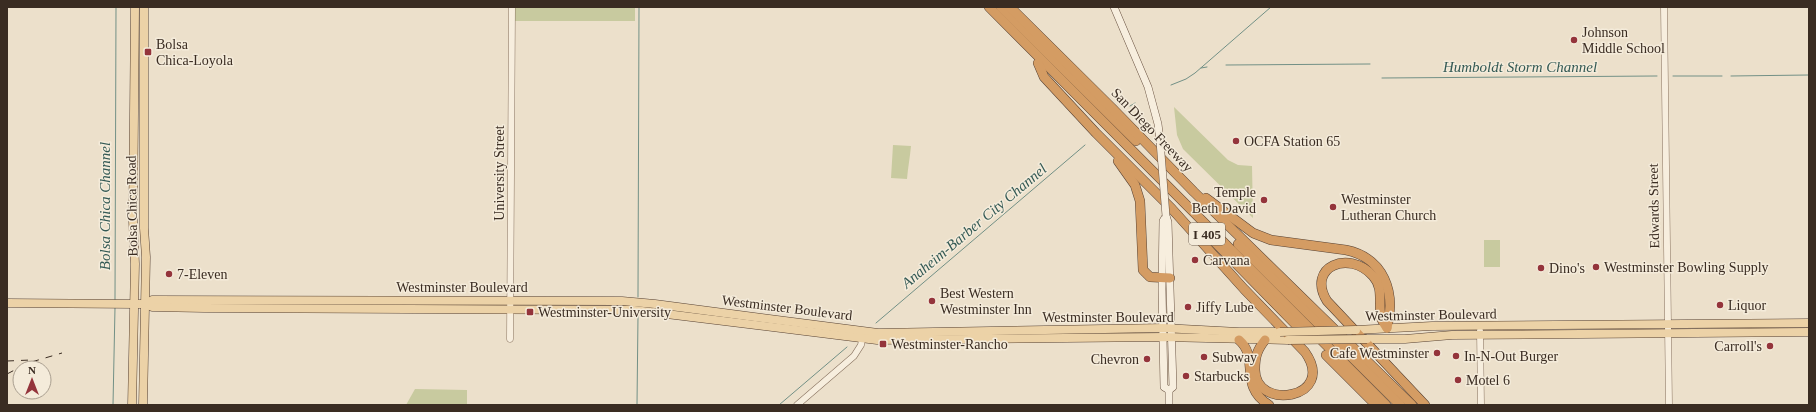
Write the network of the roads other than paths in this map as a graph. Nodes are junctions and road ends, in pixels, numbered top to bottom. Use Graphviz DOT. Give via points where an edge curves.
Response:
graph roads {
  1 [pos="135,7"];
  2 [pos="144,7"];
  3 [pos="512,7"];
  4 [pos="982,7"];
  5 [pos="989,7"];
  6 [pos="1001,7"];
  7 [pos="1010,7"];
  8 [pos="1114,7"];
  9 [pos="1664,7"];
  10 [pos="134,39"];
  11 [pos="1038,63"];
  12 [pos="143,80"];
  13 [pos="134,117"];
  14 [pos="1096,133"];
  15 [pos="1194,192"];
  16 [pos="1166,278"];
  17 [pos="510,300"];
  18 [pos="7,303"];
  19 [pos="135,304"];
  20 [pos="146,304"];
  21 [pos="510,309"];
  22 [pos="1773,323"];
  23 [pos="1809,323"];
  24 [pos="1480,326"];
  25 [pos="1167,328"];
  26 [pos="1387,328"];
  27 [pos="1668,329"];
  28 [pos="1773,332"];
  29 [pos="1809,332"];
  30 [pos="863,335"];
  31 [pos="1480,335"];
  32 [pos="1167,337"];
  33 [pos="510,339"];
  34 [pos="1388,339"];
  35 [pos="1239,340"];
  36 [pos="1265,340"];
  37 [pos="132,405"];
  38 [pos="143,405"];
  39 [pos="797,405"];
  40 [pos="1169,405"];
  41 [pos="1269,405"];
  42 [pos="1376,405"];
  43 [pos="1386,405"];
  44 [pos="1400,405"];
  45 [pos="1412,405"];
  46 [pos="1425,405"];
  47 [pos="1481,405"];
  48 [pos="1669,405"];
  1 -- 10 [label="main road, Bolsa Chica Road"];
  2 -- 12 [label="main road, Bolsa Chica Road"];
  3 -- 17 [label="street, University Street"];
  4 -- 11 [label="highway, I 405"];
  5 -- 43 [label="highway"];
  6 -- 44 [label="highway"];
  7 -- 15 [label="highway, San Diego Freeway / I 405"];
  8 -- 16 [label="main road, bridge" via="1148,87 1158,124 1166,216 1163,220"];
  9 -- 27 [label="street, Edwards Street"];
  10 -- 12 [label="main road" via="138,42 138,73"];
  10 -- 13 [label="main road, Bolsa Chica Road"];
  11 -- 14 [label="highway" via="1044,77"];
  11 -- 42 [label="highway, I 405"];
  12 -- 13 [label="main road" via="138,86 138,113"];
  12 -- 20 [label="main road, Bolsa Chica Road"];
  13 -- 19 [label="main road, Bolsa Chica Road"];
  14 -- 16 [label="highway" via="1137,191 1141,211 1143,270 1150,277"];
  14 -- 36 [label="highway" via="1172,209 1305,352 1312,363 1313,372 1308,387 1299,396 1278,400 1260,388 1255,374 1255,356"];
  15 -- 26 [label="highway" via="1254,233 1271,240 1346,250 1367,258 1381,271 1386,282 1390,309"];
  15 -- 45 [label="highway, San Diego Freeway / I 405"];
  16 -- 25 [label="main road"];
  17 -- 20 [label="main road, Westminster Boulevard" via="152,300"];
  17 -- 21 [label="street, University Street"];
  17 -- 30 [label="main road, Westminster Boulevard" via="642,302"];
  18 -- 19 [label="main road, Westminster Boulevard"];
  19 -- 20 [label="main road, Westminster Boulevard"];
  19 -- 37 [label="main road, Bolsa Chica Road"];
  20 -- 21 [label="main road, Westminster Boulevard" via="152,307 204,308"];
  20 -- 38 [label="main road, Bolsa Chica Road"];
  21 -- 30 [label="main road, Westminster Boulevard" via="643,310"];
  21 -- 33 [label="street, University Street"];
  22 -- 23 [label="main road, Westminster Boulevard"];
  22 -- 27 [label="main road, Westminster Boulevard"];
  22 -- 28 [label="main road"];
  24 -- 26 [label="main road, Westminster Boulevard"];
  24 -- 27 [label="main road, Westminster Boulevard"];
  24 -- 31 [label="street"];
  25 -- 26 [label="main road, Westminster Boulevard, bridge" via="1239,332"];
  25 -- 30 [label="main road, Westminster Boulevard"];
  25 -- 32 [label="main road"];
  26 -- 34 [label="main road"];
  26 -- 46 [label="highway" via="1381,318 1380,289 1370,272 1362,266 1347,262 1336,264 1328,270 1320,284 1327,302"];
  27 -- 28 [label="main road, Westminster Boulevard"];
  27 -- 31 [label="main road, Westminster Boulevard"];
  27 -- 48 [label="street, Edwards Street"];
  28 -- 29 [label="main road, Westminster Boulevard"];
  30 -- 32 [label="main road, Westminster Boulevard" via="901,340"];
  30 -- 39 [label="street" via="861,345 851,360"];
  31 -- 34 [label="main road, Westminster Boulevard"];
  31 -- 47 [label="street"];
  32 -- 35 [label="main road, Westminster Boulevard"];
  32 -- 40 [label="main road" via="1164,387 1169,390"];
  34 -- 36 [label="main road, Westminster Boulevard, bridge"];
  35 -- 36 [label="main road, Westminster Boulevard"];
  35 -- 41 [label="highway" via="1245,344 1248,352 1251,384 1256,394"];
}
